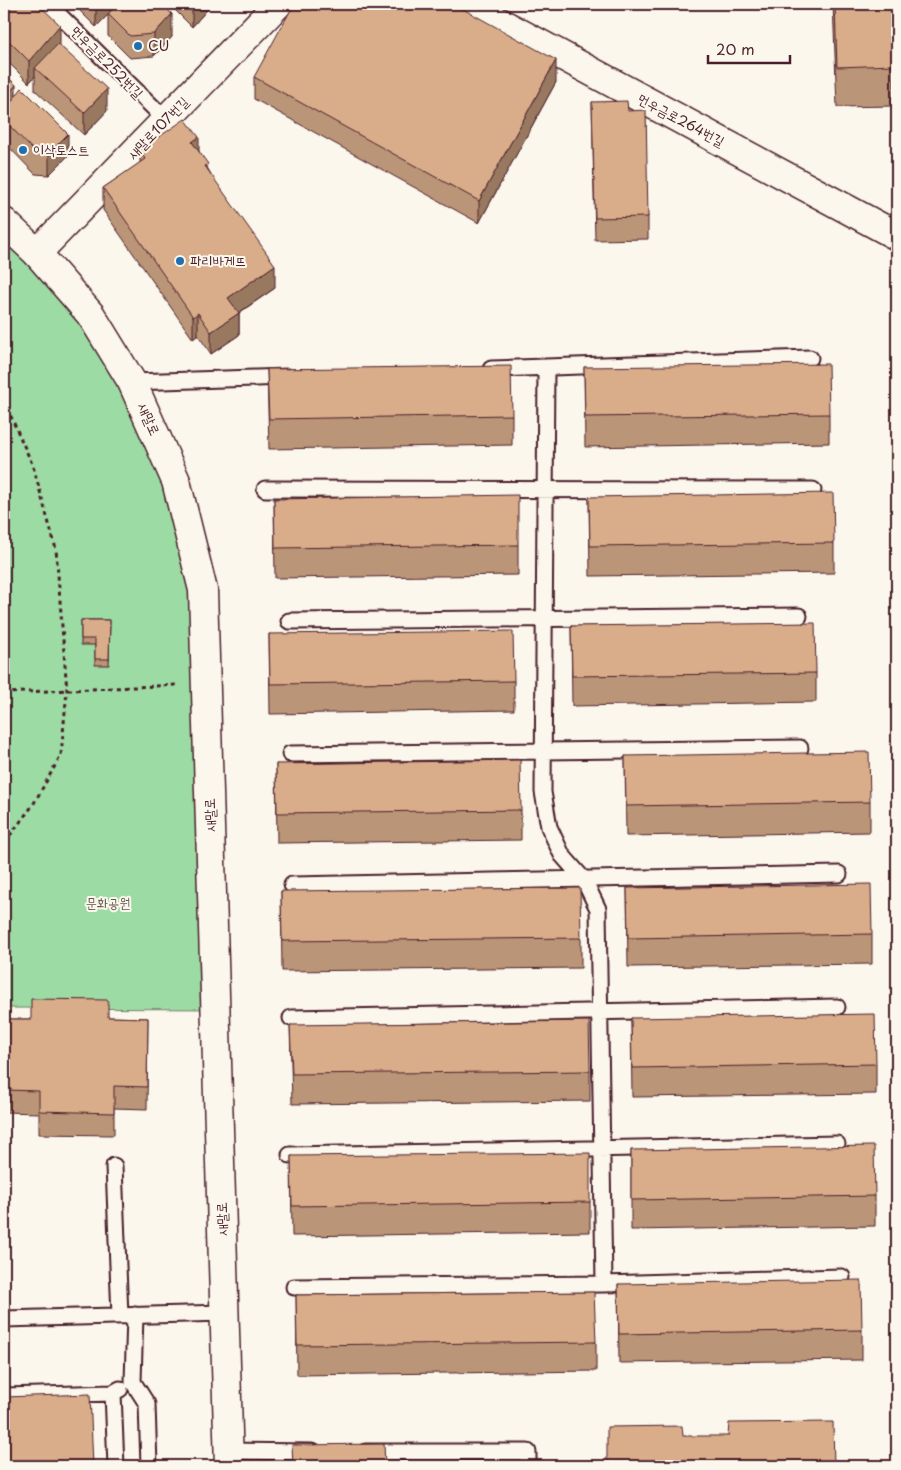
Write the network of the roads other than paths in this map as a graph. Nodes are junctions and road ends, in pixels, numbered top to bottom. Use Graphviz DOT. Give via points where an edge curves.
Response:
graph roads {
  1 [pos="48,4"];
  2 [pos="278,4"];
  3 [pos="466,4"];
  4 [pos="166,120"];
  5 [pos="4,222"];
  6 [pos="897,236"];
  7 [pos="37,253"];
  8 [pos="810,358"];
  9 [pos="546,367"];
  10 [pos="478,370"];
  11 [pos="301,376"];
  12 [pos="132,382"];
  13 [pos="265,489"];
  14 [pos="545,490"];
  15 [pos="813,490"];
  16 [pos="799,616"];
  17 [pos="544,620"];
  18 [pos="289,621"];
  19 [pos="800,748"];
  20 [pos="543,752"];
  21 [pos="290,754"];
  22 [pos="839,874"];
  23 [pos="584,880"];
  24 [pos="292,885"];
  25 [pos="837,1007"];
  26 [pos="599,1012"];
  27 [pos="291,1018"];
  28 [pos="837,1144"];
  29 [pos="602,1147"];
  30 [pos="290,1155"];
  31 [pos="114,1166"];
  32 [pos="842,1277"];
  33 [pos="604,1284"];
  34 [pos="294,1287"];
  35 [pos="224,1313"];
  36 [pos="128,1315"];
  37 [pos="4,1318"];
  38 [pos="133,1382"];
  39 [pos="113,1393"];
  40 [pos="4,1396"];
  41 [pos="324,1452"];
  42 [pos="352,1452"];
  43 [pos="228,1459"];
  44 [pos="439,1459"];
  45 [pos="116,1466"];
  46 [pos="149,1466"];
  47 [pos="528,1466"];
  1 -- 4 [label="lane, 먼우금로252번길"];
  2 -- 4 [label="street, 새말로107번길"];
  3 -- 6 [label="street, 먼우금로264번길"];
  4 -- 7 [label="street, 새말로107번길"];
  5 -- 7 [label="street, 새말로"];
  7 -- 12 [label="street, 새말로" via="91,315"];
  8 -- 9 [label="lane"];
  9 -- 10 [label="lane"];
  9 -- 14 [label="lane"];
  11 -- 12 [label="lane"];
  12 -- 35 [label="street, 새말로" via="176,480 204,590"];
  13 -- 14 [label="lane"];
  14 -- 15 [label="lane"];
  14 -- 17 [label="lane"];
  16 -- 17 [label="lane"];
  17 -- 18 [label="lane"];
  17 -- 20 [label="lane"];
  19 -- 20 [label="lane"];
  20 -- 21 [label="lane"];
  20 -- 23 [label="lane" via="543,792 549,827 562,855"];
  22 -- 23 [label="lane"];
  23 -- 24 [label="lane"];
  23 -- 26 [label="lane" via="598,909"];
  25 -- 26 [label="lane"];
  26 -- 27 [label="lane"];
  26 -- 29 [label="lane"];
  28 -- 29 [label="lane"];
  29 -- 30 [label="lane"];
  29 -- 33 [label="lane"];
  31 -- 36 [label="lane"];
  32 -- 33 [label="lane"];
  33 -- 34 [label="lane"];
  35 -- 36 [label="lane"];
  35 -- 43 [label="street, 새말로"];
  36 -- 37 [label="lane"];
  36 -- 38 [label="lane"];
  38 -- 39 [label="lane"];
  38 -- 46 [label="lane" via="147,1404"];
  39 -- 40 [label="lane"];
  39 -- 45 [label="lane"];
  41 -- 43 [label="lane"];
  42 -- 44 [label="lane"];
  44 -- 47 [label="lane" via="528,1452"];
}
